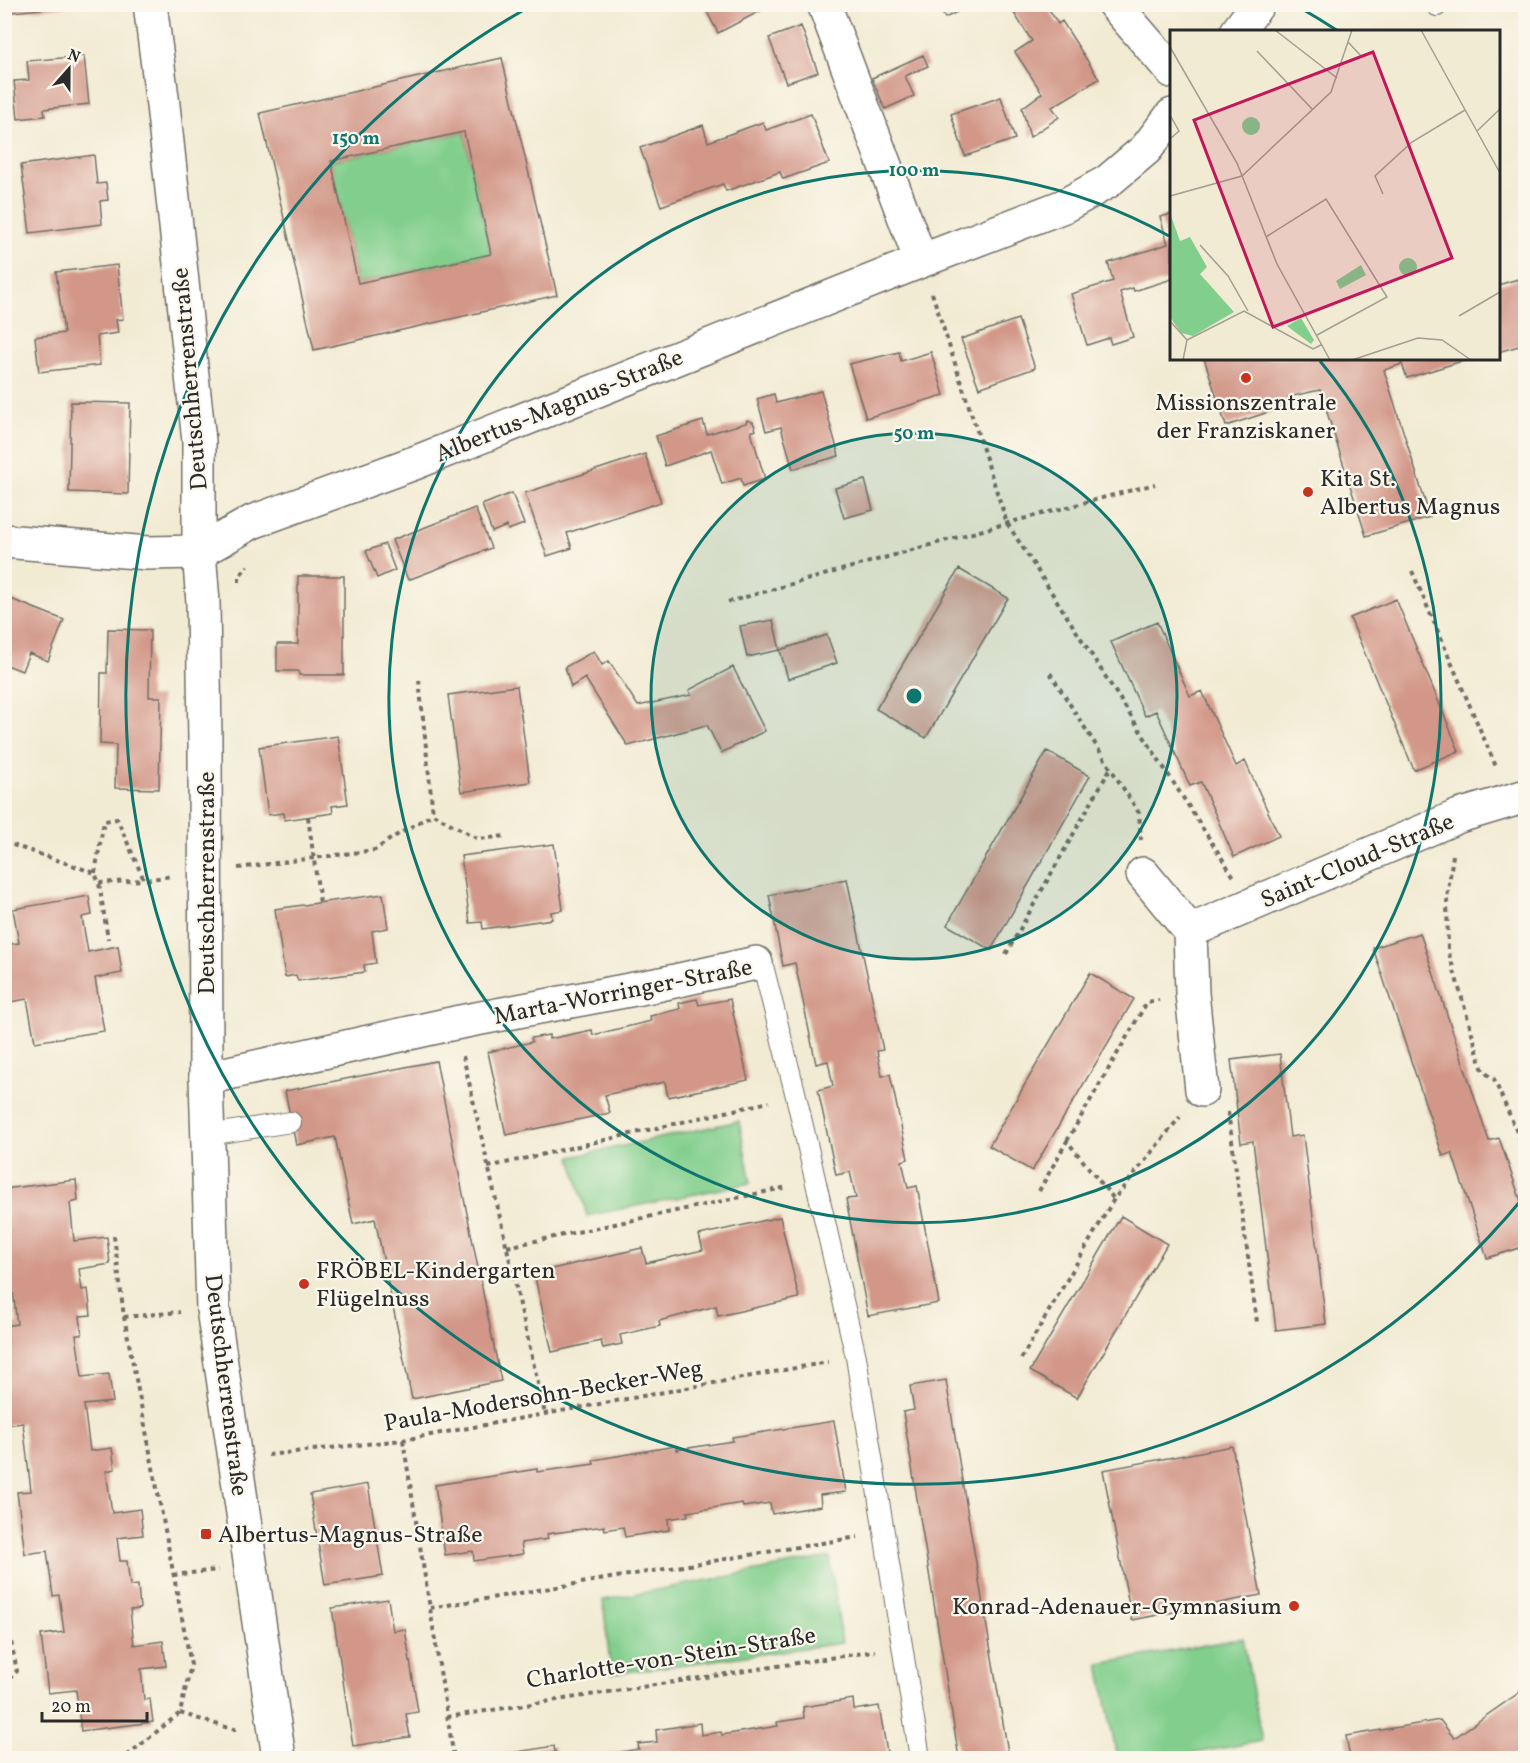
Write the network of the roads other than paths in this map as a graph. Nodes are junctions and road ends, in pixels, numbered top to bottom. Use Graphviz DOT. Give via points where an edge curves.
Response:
graph roads {
  1 [pos="150,4"];
  2 [pos="824,4"];
  3 [pos="1114,4"];
  4 [pos="1258,4"];
  5 [pos="1238,30"];
  6 [pos="1170,69"];
  7 [pos="1170,119"];
  8 [pos="921,261"];
  9 [pos="4,541"];
  10 [pos="199,552"];
  11 [pos="1518,798"];
  12 [pos="1143,874"];
  13 [pos="1190,931"];
  14 [pos="756,963"];
  15 [pos="206,1078"];
  16 [pos="1202,1090"];
  17 [pos="291,1122"];
  18 [pos="208,1135"];
  19 [pos="279,1758"];
  20 [pos="920,1758"];
  1 -- 10 [label="street, Deutschherrenstraße" via="199,441"];
  2 -- 8 [label="street"];
  3 -- 6 [label="street"];
  4 -- 5 [label="street"];
  7 -- 8 [label="street, Albertus-Magnus-Straße" via="1146,149 1090,192 1064,206"];
  8 -- 10 [label="street, Albertus-Magnus-Straße" via="417,462 252,522"];
  9 -- 10 [label="street" via="148,554"];
  10 -- 15 [label="street, Deutschherrenstraße" via="206,742"];
  11 -- 13 [label="street, Saint-Cloud-Straße" via="1459,816"];
  12 -- 13 [label="street"];
  13 -- 16 [label="street"];
  14 -- 15 [label="street, Marta-Worringer-Straße"];
  14 -- 20 [label="lane, Marta-Worringer-Straße" via="762,962 856,1357"];
  15 -- 18 [label="street, Deutschherrenstraße"];
  17 -- 18 [label="lane"];
  18 -- 19 [label="street, Deutschherrenstraße" via="213,1309"];
}
